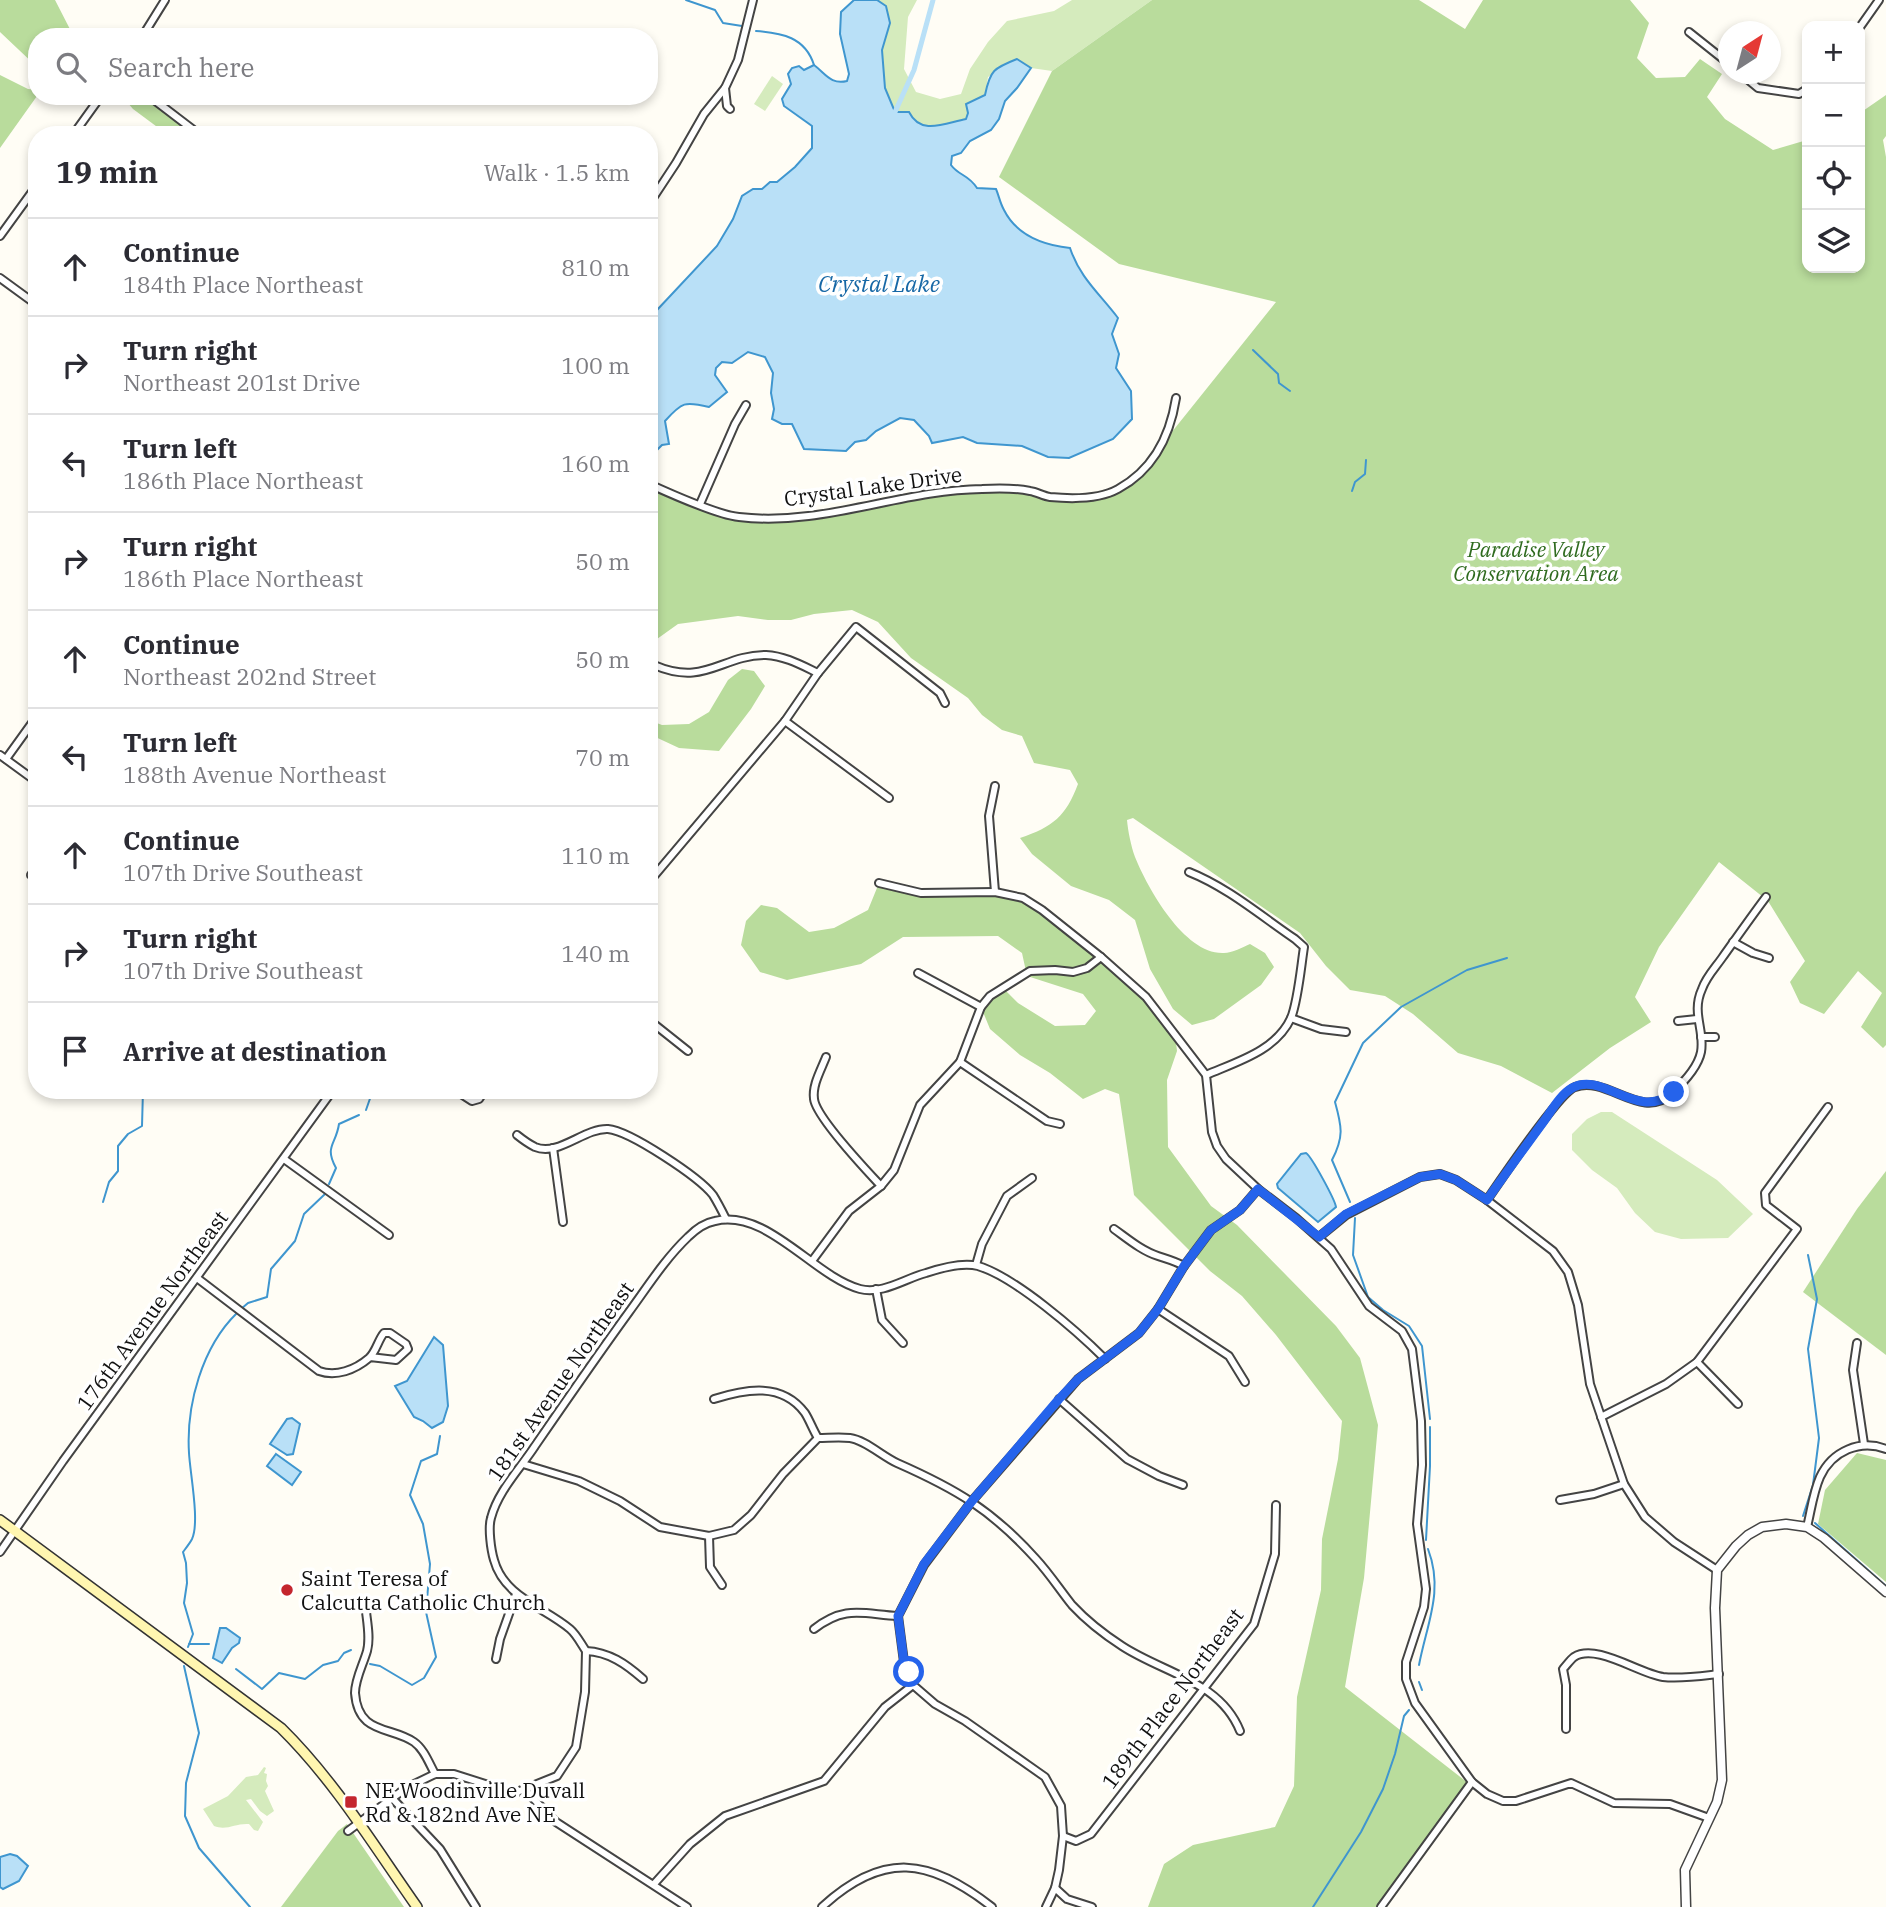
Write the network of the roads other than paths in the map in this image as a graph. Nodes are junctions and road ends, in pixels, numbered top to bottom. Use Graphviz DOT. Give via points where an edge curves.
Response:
graph roads {
  1 [pos="164,0"];
  2 [pos="753,0"];
  3 [pos="1879,0"];
  4 [pos="1864,21"];
  5 [pos="147,28"];
  6 [pos="1689,32"];
  7 [pos="1718,55"];
  8 [pos="1753,84"];
  9 [pos="725,88"];
  10 [pos="1802,92"];
  11 [pos="95,105"];
  12 [pos="161,105"];
  13 [pos="730,109"];
  14 [pos="79,126"];
  15 [pos="188,126"];
  16 [pos="658,190"];
  17 [pos="28,197"];
  18 [pos="0,236"];
  19 [pos="0,278"];
  20 [pos="28,298"];
  21 [pos="1176,398"];
  22 [pos="746,405"];
  23 [pos="658,487"];
  24 [pos="700,504"];
  25 [pos="658,666"];
  26 [pos="818,673"];
  27 [pos="945,703"];
  28 [pos="785,721"];
  29 [pos="28,727"];
  30 [pos="3,757"];
  31 [pos="28,775"];
  32 [pos="995,786"];
  33 [pos="889,798"];
  34 [pos="658,871"];
  35 [pos="1189,872"];
  36 [pos="879,883"];
  37 [pos="995,892"];
  38 [pos="1766,897"];
  39 [pos="1733,943"];
  40 [pos="1101,957"];
  41 [pos="1769,958"];
  42 [pos="918,973"];
  43 [pos="981,1007"];
  44 [pos="1291,1018"];
  45 [pos="1697,1019"];
  46 [pos="1678,1021"];
  47 [pos="658,1027"];
  48 [pos="1346,1032"];
  49 [pos="1701,1037"];
  50 [pos="1715,1037"];
  51 [pos="688,1051"];
  52 [pos="826,1057"];
  53 [pos="960,1062"];
  54 [pos="1206,1075"];
  55 [pos="327,1099"];
  56 [pos="1828,1107"];
  57 [pos="1060,1124"];
  58 [pos="517,1135"];
  59 [pos="553,1147"];
  60 [pos="284,1159"];
  61 [pos="1032,1178"];
  62 [pos="881,1186"];
  63 [pos="1258,1189"];
  64 [pos="1487,1200"];
  65 [pos="726,1219"];
  66 [pos="563,1222"];
  67 [pos="1114,1229"];
  68 [pos="389,1235"];
  69 [pos="1319,1237"];
  70 [pos="813,1261"];
  71 [pos="976,1265"];
  72 [pos="1184,1266"];
  73 [pos="197,1278"];
  74 [pos="876,1289"];
  75 [pos="1158,1309"];
  76 [pos="903,1343"];
  77 [pos="1857,1343"];
  78 [pos="370,1357"];
  79 [pos="1105,1360"];
  80 [pos="1697,1362"];
  81 [pos="1245,1382"];
  82 [pos="714,1399"];
  83 [pos="1059,1399"];
  84 [pos="1738,1404"];
  85 [pos="1601,1417"];
  86 [pos="818,1438"];
  87 [pos="1864,1444"];
  88 [pos="1886,1448"];
  89 [pos="523,1464"];
  90 [pos="1624,1484"];
  91 [pos="1183,1485"];
  92 [pos="1560,1500"];
  93 [pos="972,1501"];
  94 [pos="1276,1505"];
  95 [pos="0,1520"];
  96 [pos="1807,1527"];
  97 [pos="14,1530"];
  98 [pos="709,1536"];
  99 [pos="0,1552"];
  100 [pos="1717,1570"];
  101 [pos="722,1585"];
  102 [pos="1886,1592"];
  103 [pos="516,1594"];
  104 [pos="365,1602"];
  105 [pos="898,1616"];
  106 [pos="814,1629"];
  107 [pos="586,1651"];
  108 [pos="496,1659"];
  109 [pos="1719,1675"];
  110 [pos="643,1679"];
  111 [pos="913,1685"];
  112 [pos="1202,1687"];
  113 [pos="1566,1728"];
  114 [pos="1240,1731"];
  115 [pos="435,1773"];
  116 [pos="1472,1782"];
  117 [pos="524,1790"];
  118 [pos="392,1798"];
  119 [pos="1709,1818"];
  120 [pos="359,1824"];
  121 [pos="348,1831"];
  122 [pos="1063,1836"];
  123 [pos="654,1884"];
  124 [pos="1055,1888"];
  125 [pos="417,1907"];
  126 [pos="476,1907"];
  127 [pos="687,1907"];
  128 [pos="822,1907"];
  129 [pos="992,1907"];
  130 [pos="1046,1907"];
  131 [pos="1092,1907"];
  132 [pos="1381,1907"];
  133 [pos="1686,1907"];
  1 -- 5 [label="street"];
  2 -- 9 [label="street" via="738,60"];
  3 -- 4 [label="street"];
  6 -- 7 [label="street"];
  8 -- 10 [label="street"];
  9 -- 13 [label="street"];
  9 -- 16 [label="street"];
  11 -- 14 [label="street"];
  12 -- 15 [label="street"];
  17 -- 18 [label="street"];
  19 -- 20 [label="street"];
  21 -- 24 [label="street, Crystal Lake Drive" via="1164,443 1152,460 1116,490 1082,498 1029,491 955,490 799,517 740,517"];
  22 -- 24 [label="street"];
  23 -- 24 [label="street, Crystal Lake Drive"];
  25 -- 26 [label="street" via="701,672 766,656 797,662"];
  26 -- 27 [label="street" via="856,628 940,693"];
  26 -- 28 [label="street"];
  28 -- 33 [label="street"];
  28 -- 34 [label="street"];
  29 -- 30 [label="street"];
  30 -- 31 [label="street"];
  32 -- 37 [label="street" via="989,816"];
  35 -- 44 [label="street" via="1304,947"];
  36 -- 37 [label="street" via="921,893"];
  37 -- 40 [label="street" via="1023,898"];
  38 -- 39 [label="street"];
  39 -- 41 [label="street"];
  39 -- 45 [label="street" via="1700,991"];
  40 -- 43 [label="street" via="1073,972 1030,971 998,989"];
  40 -- 54 [label="street" via="1146,997"];
  42 -- 43 [label="street"];
  43 -- 53 [label="street"];
  44 -- 48 [label="street"];
  44 -- 54 [label="street" via="1263,1050"];
  45 -- 46 [label="street"];
  45 -- 49 [label="street"];
  47 -- 51 [label="street"];
  49 -- 50 [label="street"];
  49 -- 64 [label="street" via="1696,1065 1663,1100 1652,1103 1604,1088 1573,1087"];
  52 -- 62 [label="street" via="815,1085 814,1103"];
  53 -- 57 [label="street" via="1047,1121"];
  53 -- 62 [label="street" via="920,1105 894,1170"];
  54 -- 63 [label="street" via="1217,1146"];
  55 -- 60 [label="street, 176th Avenue Northeast"];
  56 -- 80 [label="street" via="1765,1194 1766,1205 1797,1229"];
  58 -- 59 [label="street" via="535,1147"];
  59 -- 65 [label="street" via="597,1130 625,1135 700,1182"];
  59 -- 66 [label="street"];
  60 -- 68 [label="street"];
  60 -- 73 [label="street, 176th Avenue Northeast"];
  61 -- 71 [label="street" via="1007,1196"];
  62 -- 70 [label="street" via="849,1212"];
  63 -- 69 [label="street"];
  63 -- 72 [label="street" via="1240,1210 1211,1230"];
  64 -- 69 [label="street" via="1440,1174 1420,1177 1346,1214"];
  64 -- 85 [label="street" via="1553,1251 1568,1272"];
  65 -- 70 [label="street" via="763,1230"];
  65 -- 89 [label="street, 181st Avenue Northeast" via="701,1226 667,1260"];
  67 -- 72 [label="street" via="1136,1245"];
  69 -- 116 [label="street" via="1369,1306 1402,1331 1412,1349 1421,1423 1417,1524 1426,1590 1406,1679 1415,1703"];
  70 -- 74 [label="street" via="848,1284"];
  71 -- 74 [label="street" via="946,1267"];
  71 -- 79 [label="street" via="1006,1279 1079,1333"];
  72 -- 75 [label="street"];
  73 -- 78 [label="street" via="319,1371 339,1373"];
  73 -- 97 [label="street, 176th Avenue Northeast"];
  74 -- 76 [label="street" via="882,1320"];
  75 -- 79 [label="street" via="1139,1333"];
  75 -- 81 [label="street" via="1228,1356"];
  77 -- 87 [label="street" via="1853,1370"];
  78 -- 78 [label="street" via="384,1333 407,1344 408,1349 396,1360"];
  79 -- 83 [label="street"];
  80 -- 84 [label="street"];
  80 -- 85 [label="street" via="1666,1384"];
  82 -- 86 [label="street" via="752,1390 781,1394 805,1414"];
  83 -- 91 [label="street" via="1127,1459"];
  83 -- 93 [label="street"];
  85 -- 90 [label="street"];
  86 -- 93 [label="street" via="852,1438"];
  86 -- 98 [label="street" via="751,1515 733,1530"];
  87 -- 88 [label="street"];
  87 -- 96 [label="street" via="1850,1448 1828,1465 1820,1477"];
  89 -- 98 [label="street" via="579,1481 660,1527"];
  89 -- 103 [label="street, 181st Avenue Northeast" via="490,1520 494,1560"];
  90 -- 92 [label="street"];
  90 -- 100 [label="street" via="1645,1517"];
  93 -- 105 [label="street" via="919,1571"];
  93 -- 112 [label="street" via="1014,1536 1074,1607 1122,1646"];
  94 -- 112 [label="street, 189th Place Northeast" via="1275,1554 1254,1623"];
  95 -- 97 [label="main road"];
  96 -- 100 [label="street" via="1762,1527 1736,1546"];
  96 -- 102 [label="street"];
  97 -- 99 [label="street, 176th Avenue Northeast"];
  97 -- 120 [label="main road" via="281,1728 315,1764"];
  98 -- 101 [label="street" via="710,1567"];
  100 -- 109 [label="street"];
  103 -- 107 [label="street" via="572,1631"];
  103 -- 108 [label="street"];
  104 -- 115 [label="street" via="368,1649 356,1681 358,1705 372,1725 419,1746"];
  105 -- 106 [label="street" via="847,1612"];
  105 -- 111 [label="street" via="904,1662"];
  107 -- 110 [label="street" via="611,1656"];
  107 -- 117 [label="street" via="576,1747 557,1776"];
  109 -- 113 [label="street" via="1665,1677 1595,1652 1575,1656 1563,1669"];
  109 -- 119 [label="street" via="1723,1780"];
  111 -- 122 [label="street" via="1045,1777 1060,1806"];
  111 -- 123 [label="street" via="885,1707 824,1780 725,1816 690,1844"];
  112 -- 114 [label="street" via="1221,1701"];
  112 -- 122 [label="street, 189th Place Northeast" via="1091,1834 1076,1841"];
  115 -- 117 [label="street" via="454,1774 504,1790"];
  115 -- 118 [label="street"];
  116 -- 119 [label="street" via="1503,1801 1531,1798 1570,1783 1614,1803 1670,1804"];
  116 -- 132 [label="street"];
  117 -- 123 [label="street" via="556,1822"];
  118 -- 120 [label="street"];
  118 -- 126 [label="street" via="440,1849"];
  119 -- 133 [label="street" via="1685,1870"];
  120 -- 121 [label="street"];
  120 -- 125 [label="main road"];
  122 -- 124 [label="street"];
  123 -- 127 [label="street"];
  124 -- 130 [label="street"];
  124 -- 131 [label="street" via="1067,1899"];
  128 -- 129 [label="street" via="864,1876 902,1866 940,1874"];
}
